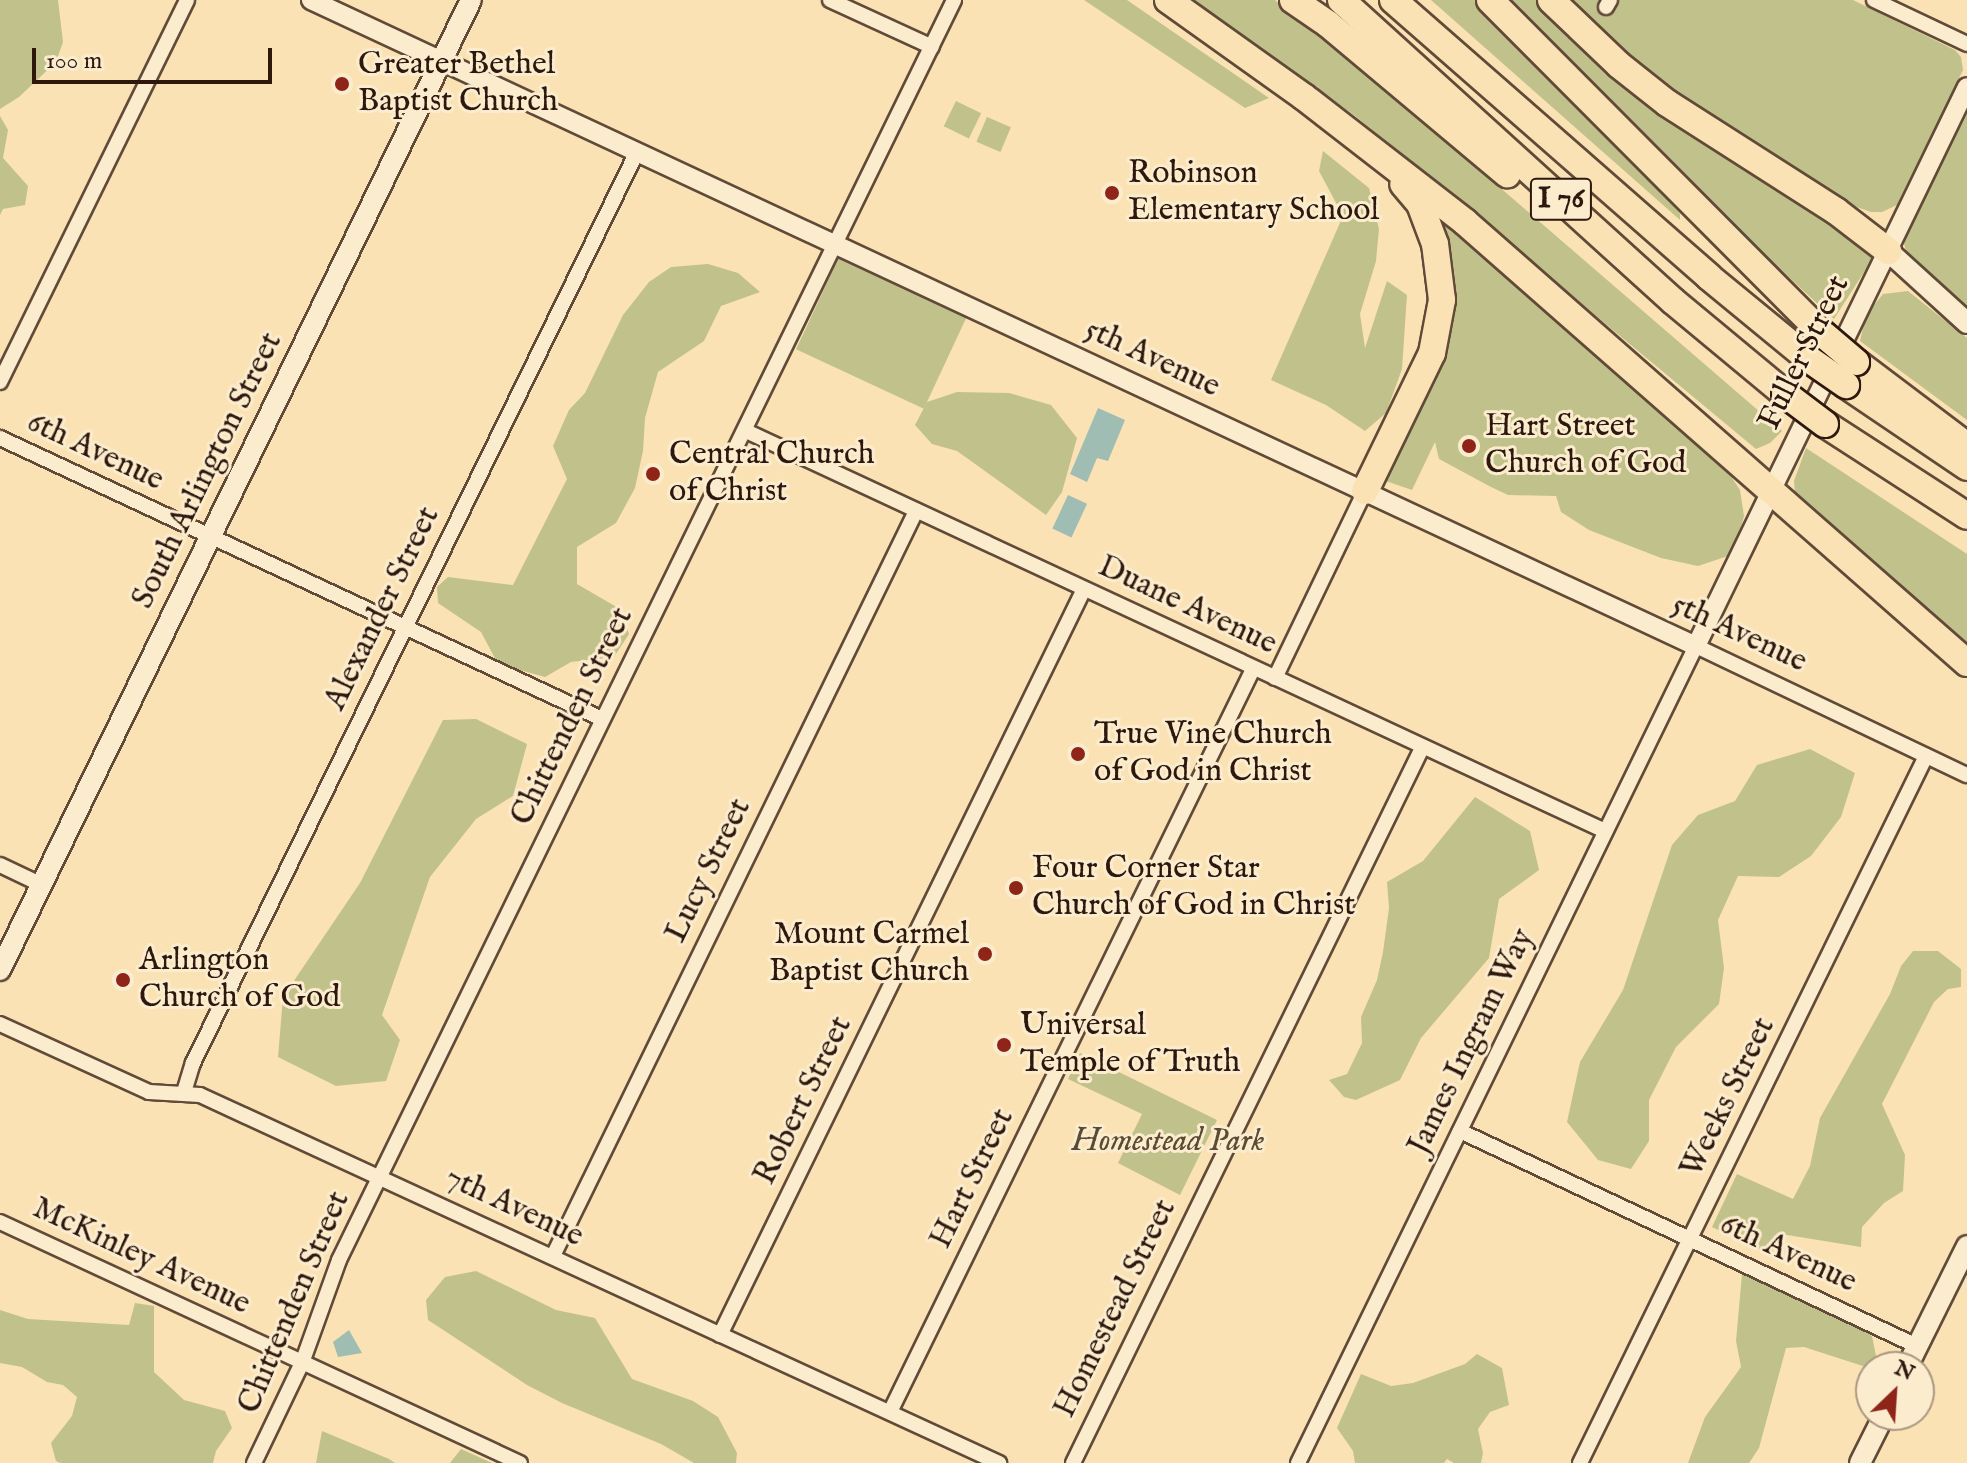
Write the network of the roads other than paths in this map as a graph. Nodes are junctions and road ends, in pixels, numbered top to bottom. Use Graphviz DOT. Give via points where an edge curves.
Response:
graph roads {
  1 [pos="187,0"];
  2 [pos="311,0"];
  3 [pos="471,0"];
  4 [pos="830,0"];
  5 [pos="954,0"];
  6 [pos="1168,0"];
  7 [pos="1293,0"];
  8 [pos="1341,0"];
  9 [pos="1393,0"];
  10 [pos="1490,0"];
  11 [pos="1551,0"];
  12 [pos="1874,0"];
  13 [pos="1967,44"];
  14 [pos="932,47"];
  15 [pos="442,60"];
  16 [pos="1967,87"];
  17 [pos="637,152"];
  18 [pos="1381,156"];
  19 [pos="836,245"];
  20 [pos="1888,251"];
  21 [pos="1673,301"];
  22 [pos="1967,323"];
  23 [pos="5,359"];
  24 [pos="1851,374"];
  25 [pos="0,382"];
  26 [pos="746,431"];
  27 [pos="0,438"];
  28 [pos="1967,446"];
  29 [pos="1967,467"];
  30 [pos="1770,490"];
  31 [pos="1365,491"];
  32 [pos="916,511"];
  33 [pos="1967,516"];
  34 [pos="209,535"];
  35 [pos="1084,589"];
  36 [pos="406,629"];
  37 [pos="1696,646"];
  38 [pos="1967,663"];
  39 [pos="1253,669"];
  40 [pos="1275,678"];
  41 [pos="602,719"];
  42 [pos="1422,748"];
  43 [pos="1926,756"];
  44 [pos="1967,775"];
  45 [pos="1605,831"];
  46 [pos="0,865"];
  47 [pos="40,884"];
  48 [pos="0,970"];
  49 [pos="0,1024"];
  50 [pos="184,1092"];
  51 [pos="1460,1131"];
  52 [pos="380,1177"];
  53 [pos="0,1222"];
  54 [pos="1691,1239"];
  55 [pos="1967,1246"];
  56 [pos="553,1256"];
  57 [pos="720,1335"];
  58 [pos="1917,1346"];
  59 [pos="1915,1351"];
  60 [pos="302,1363"];
  61 [pos="890,1412"];
  62 [pos="1876,1431"];
  63 [pos="254,1463"];
  64 [pos="520,1463"];
  65 [pos="999,1463"];
  66 [pos="1073,1463"];
  67 [pos="1298,1463"];
  68 [pos="1580,1463"];
  69 [pos="1860,1463"];
  1 -- 23 [label="street"];
  2 -- 15 [label="street, 5th Avenue"];
  3 -- 15 [label="main road, South Arlington Street"];
  4 -- 14 [label="street"];
  5 -- 14 [label="street, Chittenden Street"];
  6 -- 18 [label="highway"];
  7 -- 21 [label="highway"];
  8 -- 21 [label="highway, I 76"];
  9 -- 24 [label="highway, I 76, bridge" via="1810,360"];
  10 -- 24 [label="highway, bridge" via="1824,335"];
  11 -- 20 [label="highway" via="1667,103 1836,211"];
  12 -- 13 [label="street"];
  14 -- 19 [label="street, Chittenden Street"];
  15 -- 17 [label="street, 5th Avenue"];
  15 -- 34 [label="main road, South Arlington Street"];
  16 -- 20 [label="street, Fuller Street"];
  17 -- 19 [label="street, 5th Avenue"];
  17 -- 36 [label="street, Alexander Street"];
  18 -- 30 [label="highway" via="1465,222"];
  18 -- 31 [label="highway" via="1420,204 1435,244 1442,300 1432,353"];
  19 -- 26 [label="street, Chittenden Street"];
  19 -- 31 [label="street, 5th Avenue"];
  20 -- 22 [label="main road"];
  20 -- 30 [label="street, Fuller Street"];
  21 -- 33 [label="highway, I 76, bridge" via="1825,424"];
  23 -- 25 [label="street"];
  24 -- 28 [label="highway"];
  24 -- 29 [label="highway, I 76"];
  26 -- 32 [label="street, Duane Avenue"];
  26 -- 41 [label="street, Chittenden Street"];
  27 -- 34 [label="street, 6th Avenue"];
  30 -- 37 [label="street, Fuller Street"];
  30 -- 38 [label="highway"];
  31 -- 37 [label="street, 5th Avenue"];
  31 -- 40 [label="street"];
  32 -- 35 [label="street, Duane Avenue"];
  32 -- 56 [label="street, Lucy Street"];
  34 -- 36 [label="street, 6th Avenue"];
  34 -- 47 [label="main road, South Arlington Street"];
  35 -- 39 [label="street, Duane Avenue"];
  35 -- 57 [label="street, Robert Street"];
  36 -- 41 [label="street, 6th Avenue"];
  36 -- 50 [label="street, Alexander Street" via="193,1063"];
  37 -- 43 [label="street, 5th Avenue"];
  37 -- 45 [label="street, James Ingram Way"];
  39 -- 40 [label="street, Duane Avenue"];
  39 -- 61 [label="street, Hart Street"];
  40 -- 42 [label="street, Duane Avenue"];
  41 -- 52 [label="street, Chittenden Street"];
  42 -- 45 [label="street, Duane Avenue"];
  42 -- 66 [label="street, Homestead Street"];
  43 -- 44 [label="street, 5th Avenue"];
  43 -- 54 [label="street, Weeks Street"];
  45 -- 51 [label="street, James Ingram Way"];
  46 -- 47 [label="street"];
  47 -- 48 [label="main road, South Arlington Street"];
  49 -- 50 [label="street, 7th Avenue" via="149,1092"];
  50 -- 52 [label="street, 7th Avenue"];
  51 -- 54 [label="street, 6th Avenue"];
  51 -- 67 [label="street, James Ingram Way"];
  52 -- 56 [label="street, 7th Avenue"];
  52 -- 60 [label="street, Chittenden Street" via="339,1260"];
  53 -- 60 [label="street, McKinley Avenue"];
  54 -- 58 [label="street, 6th Avenue"];
  54 -- 68 [label="street, Weeks Street"];
  55 -- 58 [label="main road"];
  56 -- 57 [label="street, 7th Avenue"];
  57 -- 61 [label="street, 7th Avenue"];
  58 -- 59 [label="main road"];
  60 -- 63 [label="street, Chittenden Street"];
  60 -- 64 [label="street, McKinley Avenue"];
  61 -- 65 [label="street, 7th Avenue"];
  62 -- 69 [label="main road"];
}
